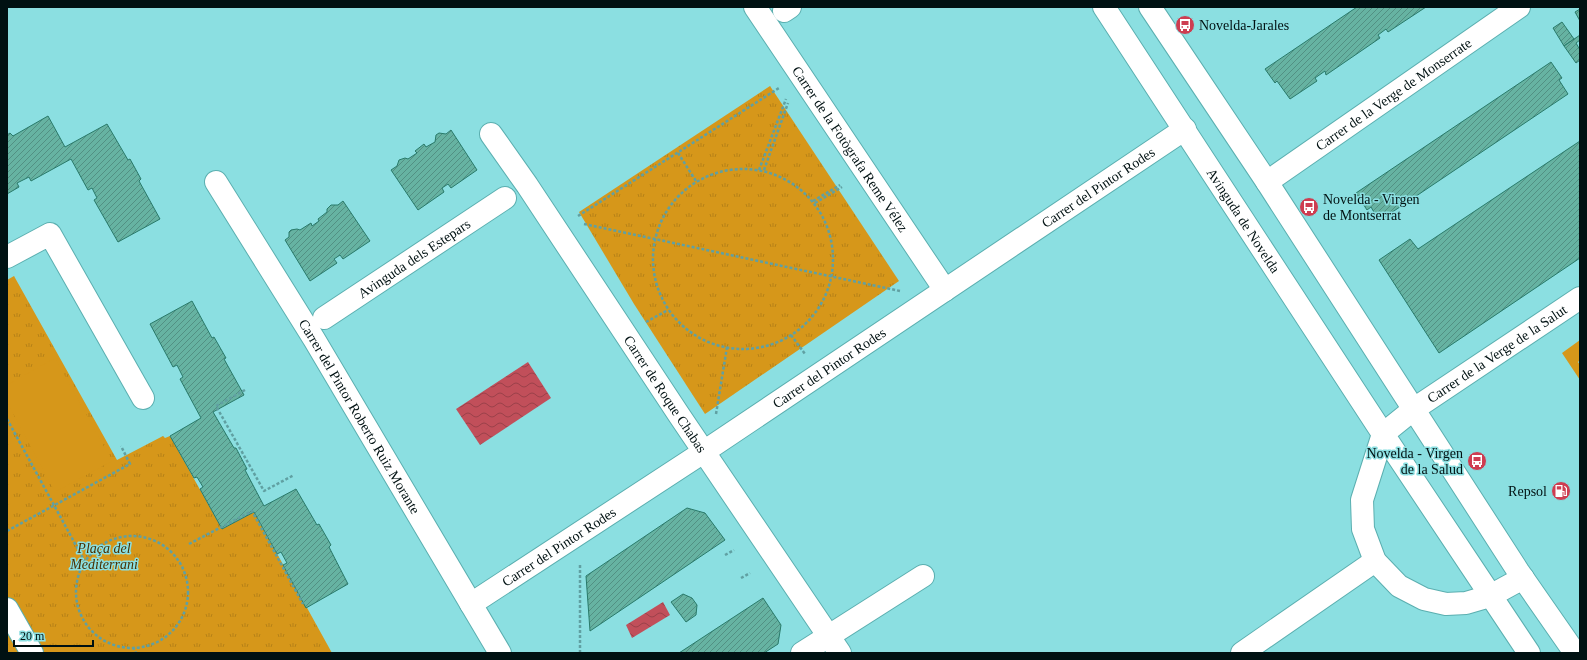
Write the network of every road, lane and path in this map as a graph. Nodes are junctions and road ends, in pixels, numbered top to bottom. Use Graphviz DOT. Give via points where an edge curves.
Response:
graph roads {
  1 [pos="755,7"];
  2 [pos="1104,7"];
  3 [pos="1150,7"];
  4 [pos="1519,7"];
  5 [pos="780,88"];
  6 [pos="786,99"];
  7 [pos="788,103"];
  8 [pos="1184,128"];
  9 [pos="492,134"];
  10 [pos="678,153"];
  11 [pos="759,170"];
  12 [pos="764,170"];
  13 [pos="696,181"];
  14 [pos="216,182"];
  15 [pos="1268,182"];
  16 [pos="841,186"];
  17 [pos="505,198"];
  18 [pos="814,202"];
  19 [pos="576,217"];
  20 [pos="579,223"];
  21 [pos="655,240"];
  22 [pos="7,257"];
  23 [pos="832,277"];
  24 [pos="945,290"];
  25 [pos="902,291"];
  26 [pos="1580,298"];
  27 [pos="668,310"];
  28 [pos="324,318"];
  29 [pos="644,324"];
  30 [pos="791,335"];
  31 [pos="727,347"];
  32 [pos="805,355"];
  33 [pos="245,390"];
  34 [pos="143,398"];
  35 [pos="1414,409"];
  36 [pos="716,414"];
  37 [pos="7,419"];
  38 [pos="1383,434"];
  39 [pos="121,446"];
  40 [pos="705,452"];
  41 [pos="294,475"];
  42 [pos="54,505"];
  43 [pos="7,531"];
  44 [pos="190,544"];
  45 [pos="734,550"];
  46 [pos="725,555"];
  47 [pos="580,560"];
  48 [pos="1375,561"];
  49 [pos="85,562"];
  50 [pos="750,573"];
  51 [pos="923,576"];
  52 [pos="741,578"];
  53 [pos="1523,578"];
  54 [pos="1490,596"];
  55 [pos="303,604"];
  56 [pos="471,604"];
  57 [pos="7,609"];
  58 [pos="828,635"];
  59 [pos="133,647"];
  60 [pos="32,653"];
  61 [pos="136,653"];
  62 [pos="500,653"];
  63 [pos="580,653"];
  64 [pos="802,653"];
  65 [pos="840,653"];
  66 [pos="1242,653"];
  67 [pos="1529,653"];
  68 [pos="1575,653"];
  1 -- 24 [label="street, Carrer de la Fotògrafa Reme Vélez"];
  2 -- 8 [label="street, Avinguda de Novelda"];
  3 -- 15 [label="street"];
  4 -- 15 [label="street, Carrer de la Verge de Monserrate"];
  5 -- 10 [label="path"];
  6 -- 11 [label="path"];
  7 -- 12 [label="path"];
  8 -- 24 [label="street, Carrer del Pintor Rodes"];
  8 -- 38 [label="street, Avinguda de Novelda"];
  9 -- 40 [label="street, Carrer de Roque Chabas"];
  10 -- 13 [label="path"];
  10 -- 19 [label="path"];
  11 -- 12 [label="path"];
  11 -- 13 [label="path" via="734,168"];
  12 -- 18 [label="path" via="791,181"];
  13 -- 21 [label="path" via="681,192 663,215"];
  14 -- 56 [label="street, Carrer del Pintor Roberto Ruiz Morante" via="314,339"];
  15 -- 35 [label="street"];
  16 -- 18 [label="path"];
  17 -- 28 [label="street, Avinguda dels Estepars"];
  18 -- 23 [label="path" via="828,225 834,254"];
  20 -- 21 [label="path"];
  21 -- 23 [label="path"];
  21 -- 27 [label="path" via="654,276"];
  22 -- 34 [label="street" via="50,234"];
  23 -- 25 [label="path"];
  23 -- 30 [label="path" via="819,310 799,331"];
  24 -- 40 [label="street, Carrer del Pintor Rodes"];
  26 -- 35 [label="street, Carrer de la Verge de la Salut"];
  27 -- 29 [label="path"];
  27 -- 31 [label="path" via="685,329 713,345"];
  30 -- 31 [label="path" via="772,345 744,350"];
  30 -- 32 [label="path"];
  31 -- 36 [label="path"];
  33 -- 41 [label="path" via="216,406 264,491"];
  35 -- 38 [label="street"];
  35 -- 53 [label="street"];
  37 -- 42 [label="path"];
  38 -- 48 [label="street" via="1362,500 1363,529"];
  38 -- 54 [label="street, Avinguda de Novelda"];
  39 -- 42 [label="path" via="130,464"];
  40 -- 56 [label="street, Carrer del Pintor Rodes"];
  40 -- 58 [label="street, Carrer de Roque Chabas"];
  42 -- 43 [label="path"];
  42 -- 49 [label="path"];
  44 -- 55 [label="path" via="252,511"];
  45 -- 46 [label="path"];
  47 -- 63 [label="path"];
  48 -- 54 [label="street" via="1399,586 1424,599 1446,604 1466,603"];
  48 -- 66 [label="street"];
  49 -- 59 [label="path" via="76,586 77,604 84,621 95,634 110,643 126,648"];
  49 -- 59 [label="path" via="106,543 123,537 142,537 160,544 175,556 185,573 188,592 185,610 176,627 162,640 144,647"];
  50 -- 52 [label="path"];
  51 -- 58 [label="street"];
  53 -- 54 [label="street"];
  53 -- 68 [label="street"];
  54 -- 67 [label="street, Avinguda de Novelda"];
  56 -- 62 [label="street, Carrer del Pintor Roberto Ruiz Morante"];
  57 -- 60 [label="street"];
  58 -- 64 [label="street"];
  58 -- 65 [label="street, Carrer de Roque Chabas"];
  59 -- 61 [label="path"];
}
